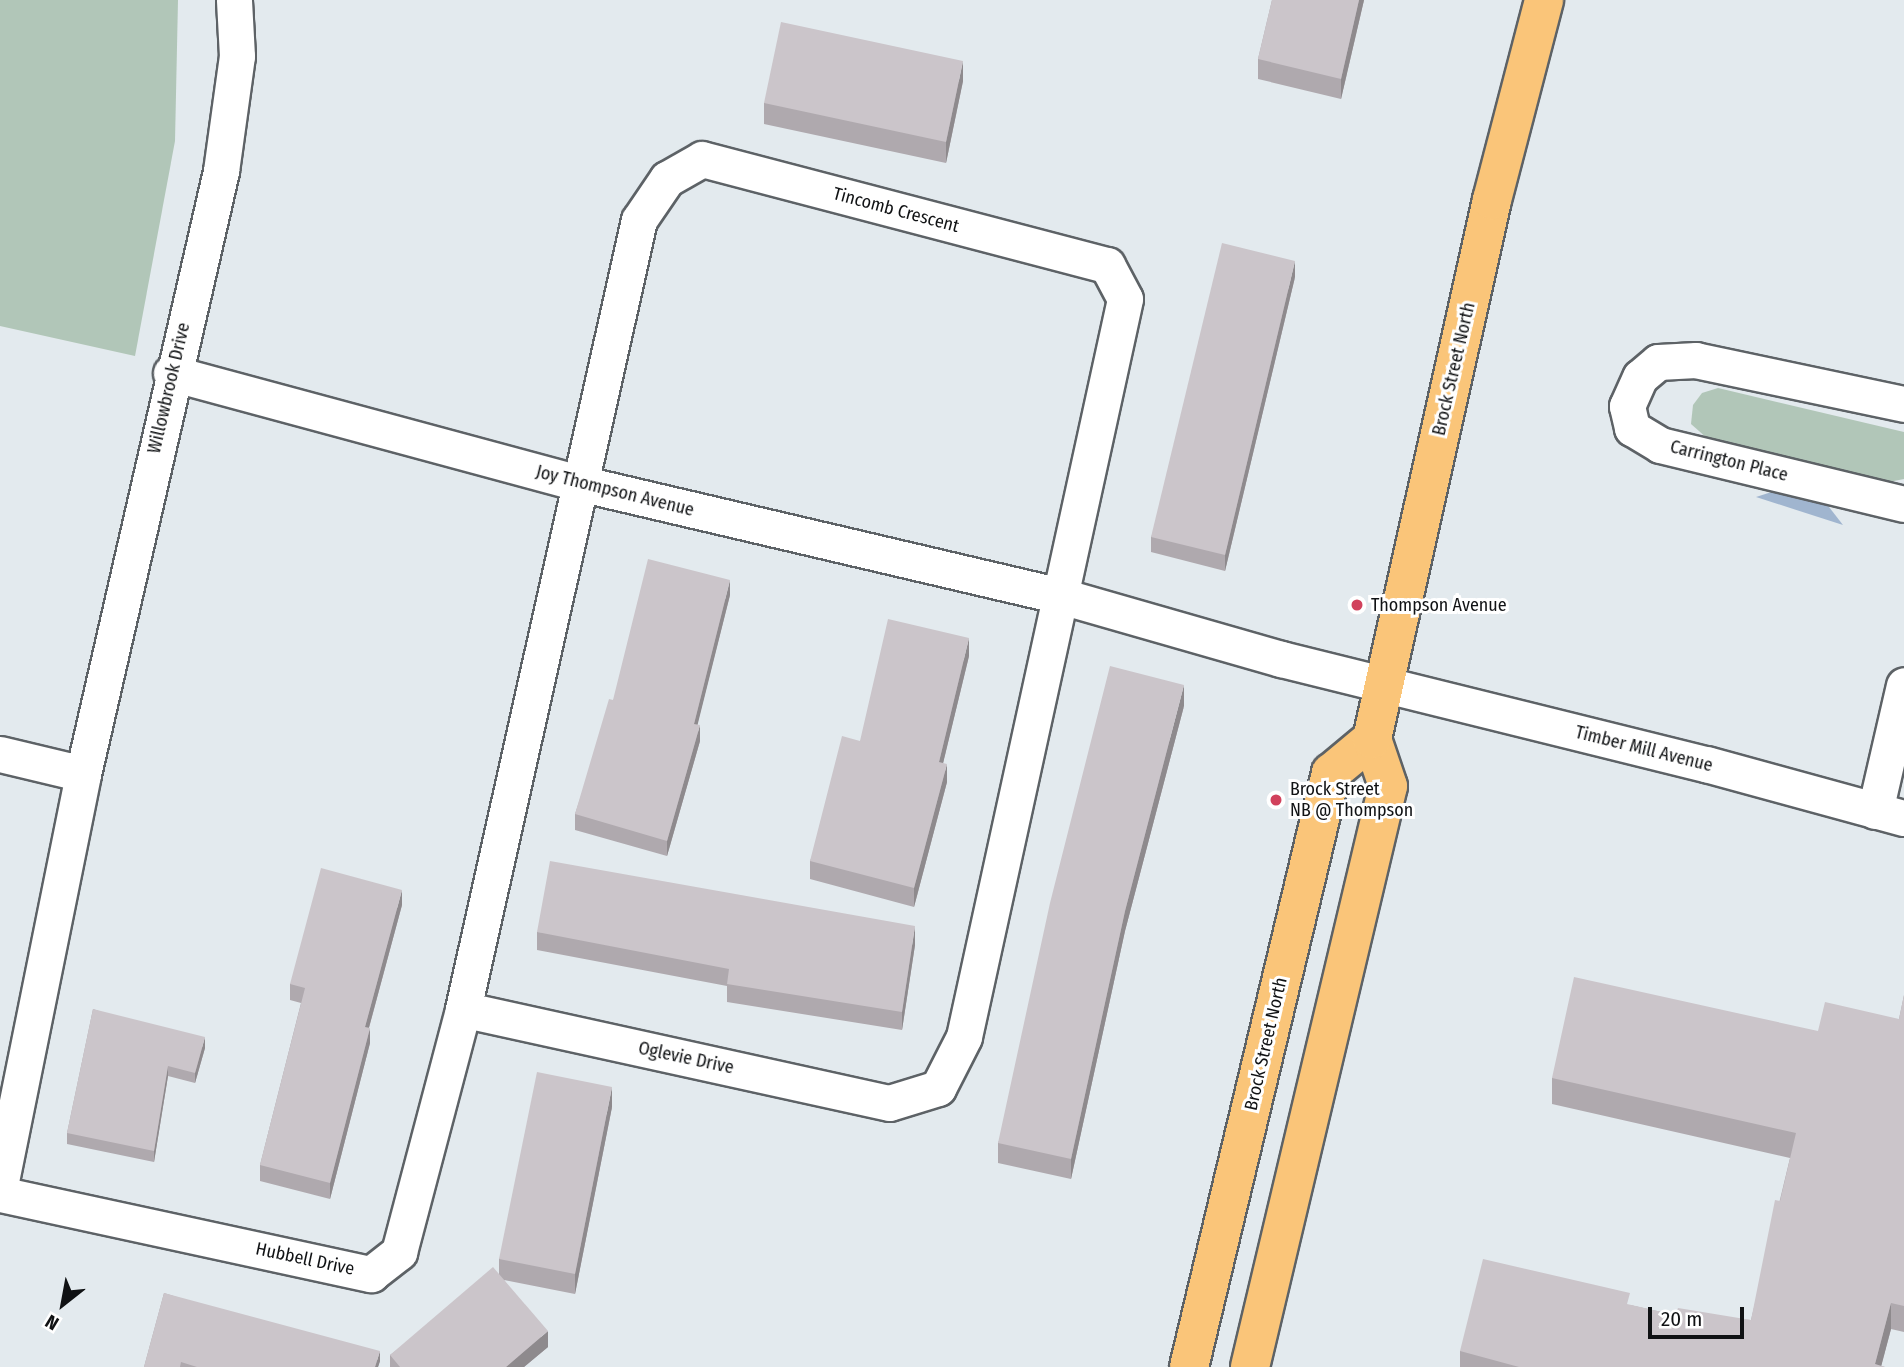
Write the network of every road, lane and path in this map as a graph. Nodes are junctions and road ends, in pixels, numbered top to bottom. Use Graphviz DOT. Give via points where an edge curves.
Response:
graph roads {
  1 [pos="234,0"];
  2 [pos="1544,0"];
  3 [pos="172,373"];
  4 [pos="1904,404"];
  5 [pos="579,483"];
  6 [pos="1904,503"];
  7 [pos="1060,596"];
  8 [pos="1384,682"];
  9 [pos="1904,685"];
  10 [pos="1372,739"];
  11 [pos="0,754"];
  12 [pos="83,774"];
  13 [pos="1889,814"];
  14 [pos="463,1009"];
  15 [pos="0,1186"];
  16 [pos="0,1194"];
  17 [pos="1189,1367"];
  18 [pos="1250,1367"];
  1 -- 3 [label="street, Willowbrook Drive" via="236,56 220,171"];
  2 -- 8 [label="main road, Brock Street North" via="1492,200"];
  3 -- 5 [label="street, Joy Thompson Avenue"];
  3 -- 12 [label="street, Willowbrook Drive"];
  4 -- 6 [label="street, Carrington Place" via="1696,360 1658,362 1640,377 1627,406 1632,428 1660,444"];
  5 -- 7 [label="street, Joy Thompson Avenue"];
  5 -- 7 [label="street, Tincomb Crescent" via="639,220 667,179 702,159 1107,265 1125,299"];
  5 -- 14 [label="street"];
  7 -- 8 [label="street" via="1281,659"];
  7 -- 14 [label="street, Oglevie Drive" via="964,1037 938,1088 889,1102"];
  8 -- 10 [label="main road, Brock Street North"];
  8 -- 13 [label="street, Timber Mill Avenue"];
  9 -- 13 [label="street"];
  10 -- 17 [label="main road, Brock Street North" via="1331,773"];
  10 -- 18 [label="main road" via="1388,786"];
  11 -- 12 [label="street"];
  12 -- 15 [label="street"];
  14 -- 16 [label="street, Hubbell Drive" via="399,1252 371,1274"];
}
